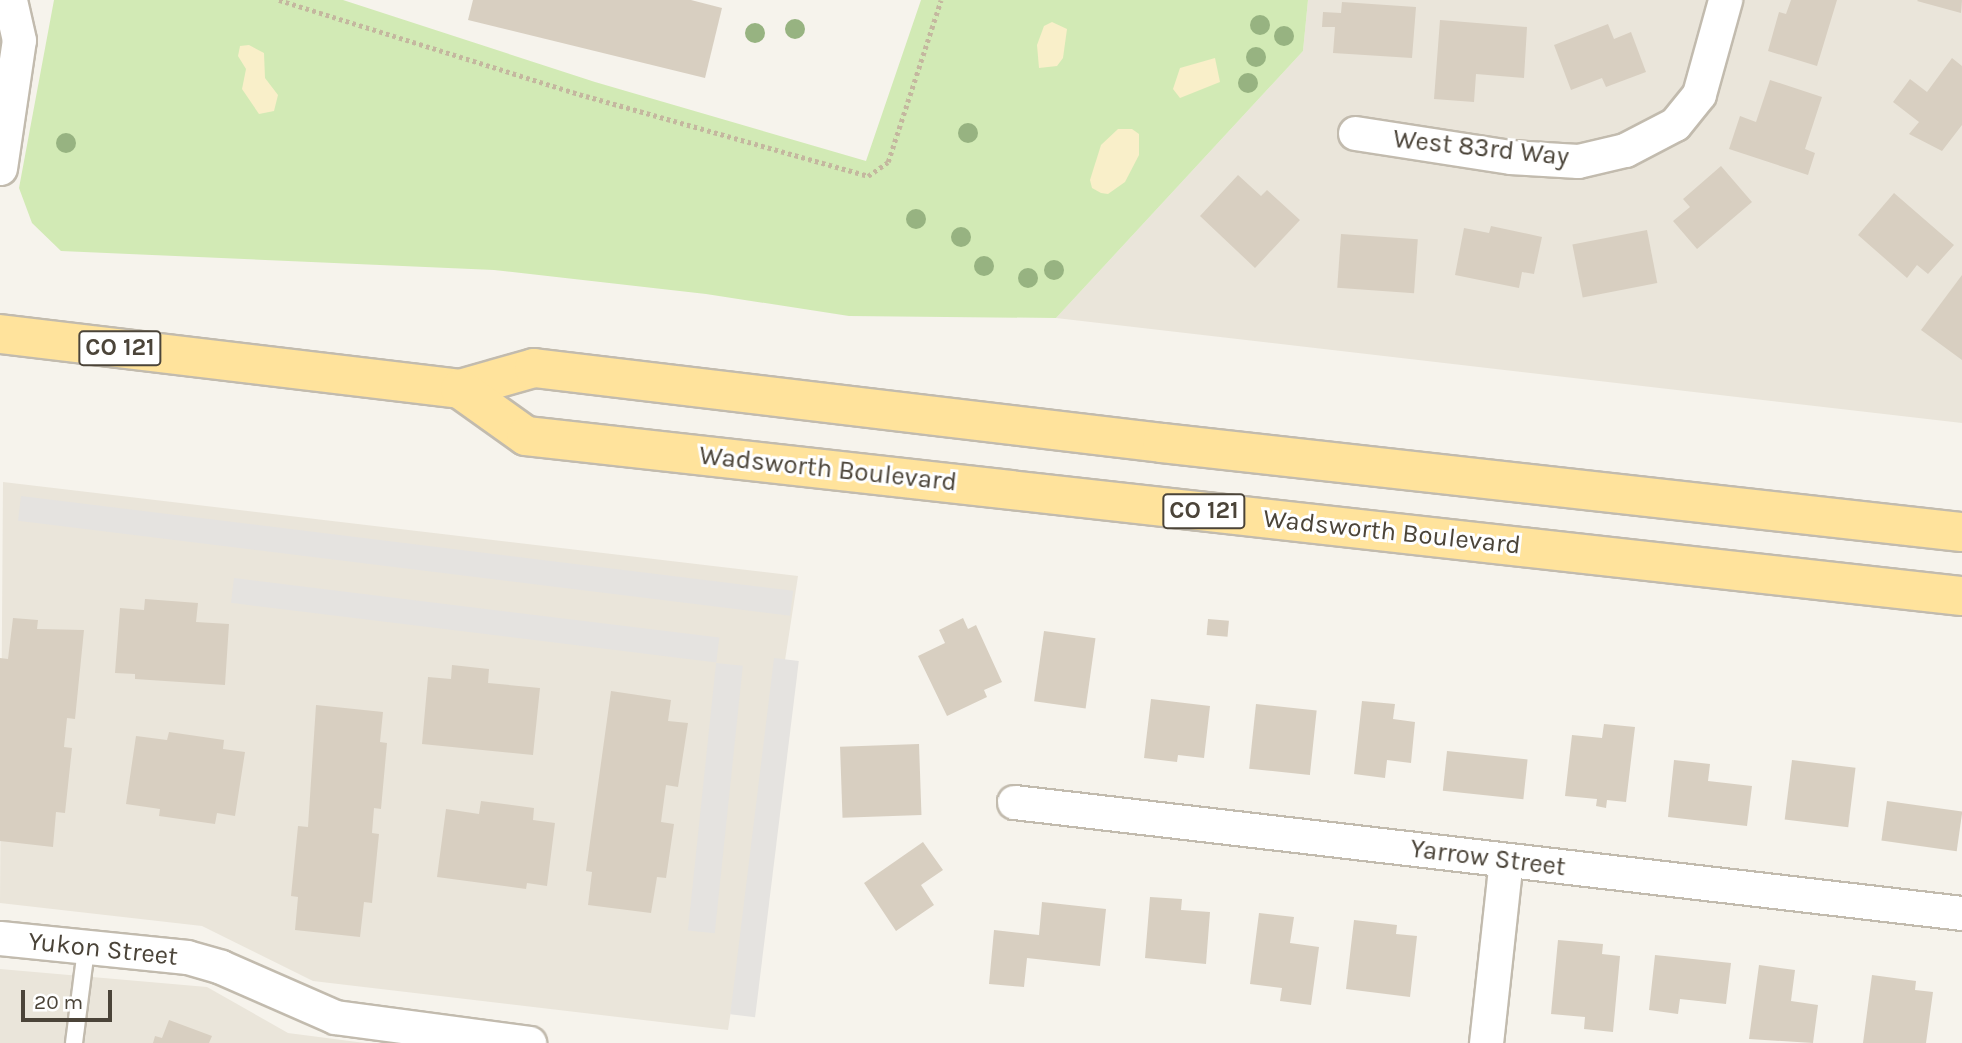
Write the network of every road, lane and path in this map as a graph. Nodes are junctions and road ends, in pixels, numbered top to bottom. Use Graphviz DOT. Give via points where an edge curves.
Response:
graph roads {
  1 [pos="4,0"];
  2 [pos="10,0"];
  3 [pos="279,0"];
  4 [pos="941,0"];
  5 [pos="1726,0"];
  6 [pos="0,6"];
  7 [pos="1355,133"];
  8 [pos="0,168"];
  9 [pos="0,334"];
  10 [pos="460,389"];
  11 [pos="1962,532"];
  12 [pos="1962,596"];
  13 [pos="1014,802"];
  14 [pos="1506,860"];
  15 [pos="1962,913"];
  16 [pos="0,938"];
  17 [pos="86,949"];
  18 [pos="74,1043"];
  19 [pos="529,1043"];
  20 [pos="1486,1043"];
  1 -- 6 [label="street"];
  2 -- 8 [label="street" via="19,40"];
  3 -- 4 [label="path" via="586,96 868,176 888,162"];
  5 -- 7 [label="street, West 83rd Way" via="1699,94 1675,124 1625,150 1578,161 1510,157"];
  9 -- 10 [label="main road, Wadsworth Boulevard / CO 121"];
  10 -- 11 [label="main road, Wadsworth Boulevard / CO 121" via="534,368"];
  10 -- 12 [label="main road, Wadsworth Boulevard / CO 121" via="526,436"];
  13 -- 14 [label="street, Yarrow Street"];
  14 -- 15 [label="street, Yarrow Street"];
  14 -- 20 [label="street"];
  16 -- 17 [label="street, Yukon Street"];
  17 -- 18 [label="lane"];
  17 -- 19 [label="street, Yukon Street" via="187,957 221,967 335,1017"];
}
